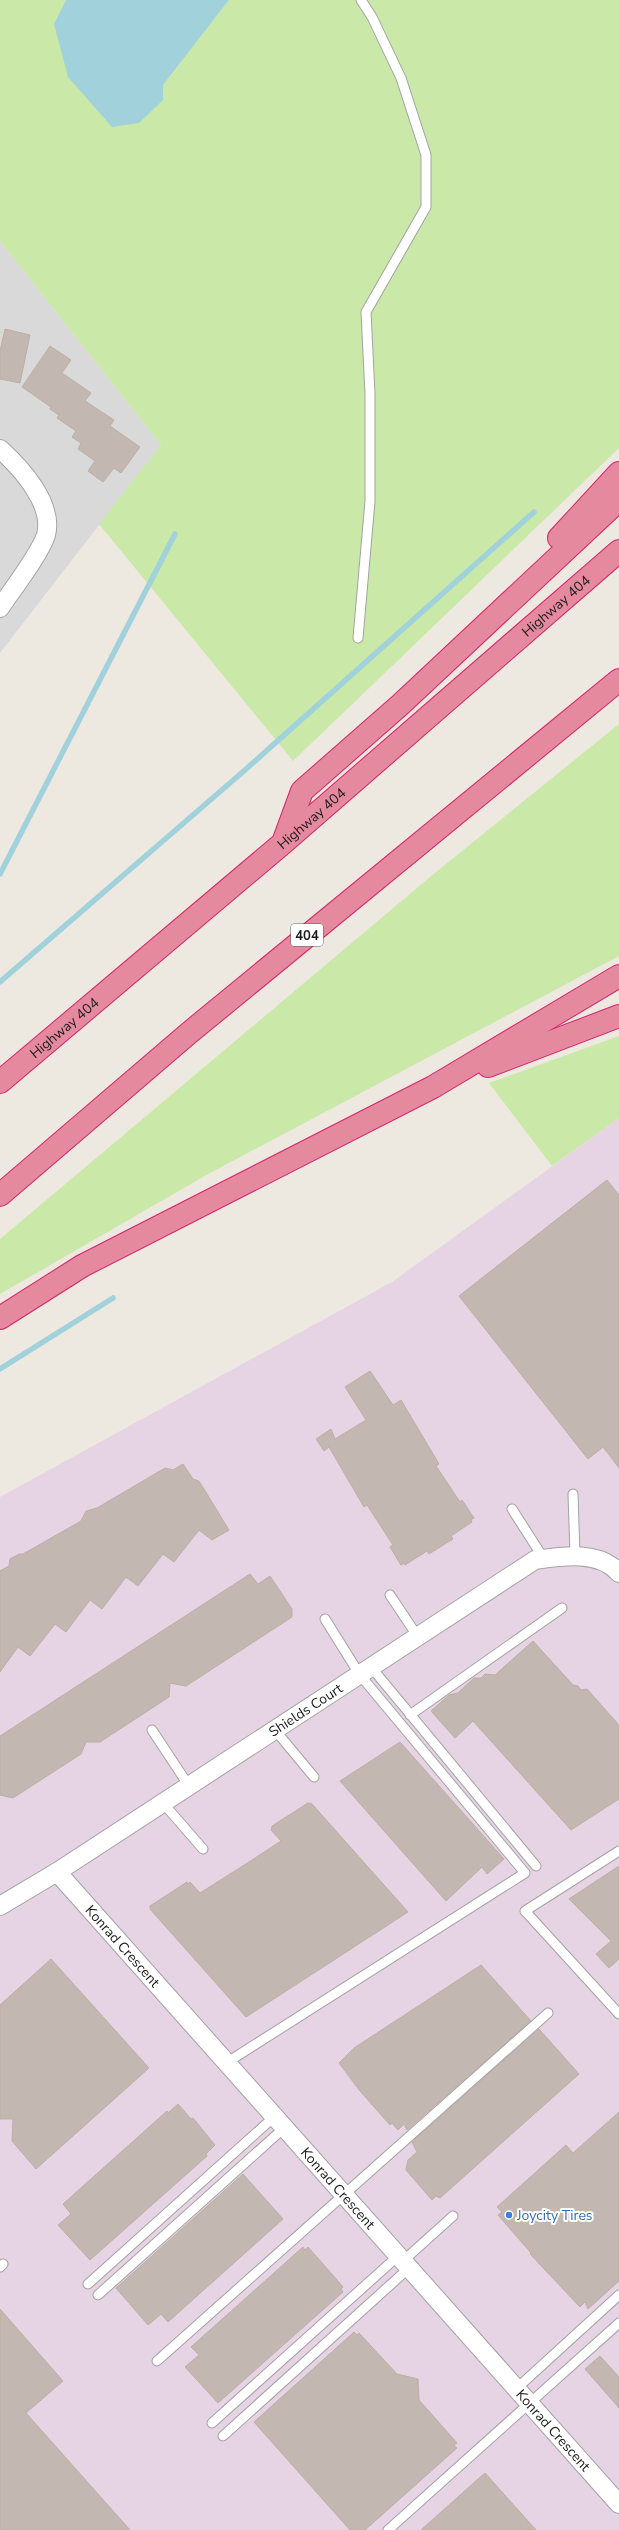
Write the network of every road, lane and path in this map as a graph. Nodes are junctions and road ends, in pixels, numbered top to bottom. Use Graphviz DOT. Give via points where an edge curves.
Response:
graph roads {
  1 [pos="361,0"];
  2 [pos="0,449"];
  3 [pos="619,472"];
  4 [pos="619,500"];
  5 [pos="619,551"];
  6 [pos="530,583"];
  7 [pos="0,608"];
  8 [pos="358,638"];
  9 [pos="619,680"];
  10 [pos="283,843"];
  11 [pos="619,976"];
  12 [pos="619,1016"];
  13 [pos="0,1082"];
  14 [pos="433,1087"];
  15 [pos="0,1195"];
  16 [pos="0,1318"];
  17 [pos="573,1494"];
  18 [pos="512,1509"];
  19 [pos="575,1555"];
  20 [pos="544,1559"];
  21 [pos="619,1573"];
  22 [pos="390,1595"];
  23 [pos="562,1608"];
  24 [pos="325,1620"];
  25 [pos="418,1636"];
  26 [pos="365,1671"];
  27 [pos="410,1715"];
  28 [pos="152,1730"];
  29 [pos="275,1730"];
  30 [pos="314,1777"];
  31 [pos="189,1786"];
  32 [pos="163,1803"];
  33 [pos="203,1850"];
  34 [pos="619,1851"];
  35 [pos="536,1866"];
  36 [pos="57,1872"];
  37 [pos="0,1906"];
  38 [pos="548,2014"];
  39 [pos="619,2014"];
  40 [pos="226,2063"];
  41 [pos="279,2122"];
  42 [pos="342,2194"];
  43 [pos="453,2216"];
  44 [pos="403,2262"];
  45 [pos="88,2284"];
  46 [pos="98,2295"];
  47 [pos="619,2295"];
  48 [pos="619,2324"];
  49 [pos="156,2361"];
  50 [pos="516,2389"];
  51 [pos="530,2404"];
  52 [pos="212,2423"];
  53 [pos="223,2436"];
  54 [pos="619,2504"];
  55 [pos="388,2530"];
  1 -- 8 [label="lane" via="372,17 400,78 426,155 426,207 366,312 370,394 370,501"];
  2 -- 7 [label="street" via="37,493 46,513 46,535"];
  3 -- 6 [label="highway" via="556,541"];
  4 -- 6 [label="highway"];
  5 -- 10 [label="highway, Highway 404"];
  6 -- 10 [label="highway" via="400,705 302,791"];
  9 -- 15 [label="highway, 404" via="189,1033"];
  10 -- 13 [label="highway, Highway 404"];
  11 -- 14 [label="highway"];
  12 -- 14 [label="highway"];
  14 -- 16 [label="highway" via="82,1266"];
  17 -- 19 [label="lane"];
  18 -- 20 [label="lane"];
  19 -- 20 [label="street, Shields Court"];
  19 -- 21 [label="street, Shields Court" via="611,1564"];
  20 -- 25 [label="street, Shields Court" via="535,1560"];
  22 -- 25 [label="lane"];
  23 -- 27 [label="lane"];
  24 -- 26 [label="lane"];
  25 -- 26 [label="street, Shields Court"];
  26 -- 27 [label="lane"];
  26 -- 29 [label="street, Shields Court"];
  26 -- 40 [label="lane" via="525,1873"];
  27 -- 35 [label="lane"];
  28 -- 31 [label="lane"];
  29 -- 30 [label="lane"];
  29 -- 31 [label="street, Shields Court"];
  31 -- 32 [label="street, Shields Court"];
  32 -- 33 [label="lane"];
  32 -- 36 [label="street, Shields Court"];
  34 -- 39 [label="lane" via="525,1911"];
  36 -- 37 [label="street, Shields Court"];
  36 -- 40 [label="street, Konrad Crescent"];
  38 -- 42 [label="lane"];
  40 -- 41 [label="street, Konrad Crescent"];
  41 -- 42 [label="street, Konrad Crescent"];
  41 -- 45 [label="lane"];
  41 -- 46 [label="lane"];
  42 -- 44 [label="street, Konrad Crescent"];
  42 -- 49 [label="lane"];
  43 -- 44 [label="lane"];
  44 -- 50 [label="street, Konrad Crescent"];
  44 -- 52 [label="lane"];
  44 -- 53 [label="lane"];
  47 -- 50 [label="lane"];
  48 -- 51 [label="lane"];
  50 -- 51 [label="street, Konrad Crescent"];
  51 -- 54 [label="street, Konrad Crescent"];
  51 -- 55 [label="lane"];
}
